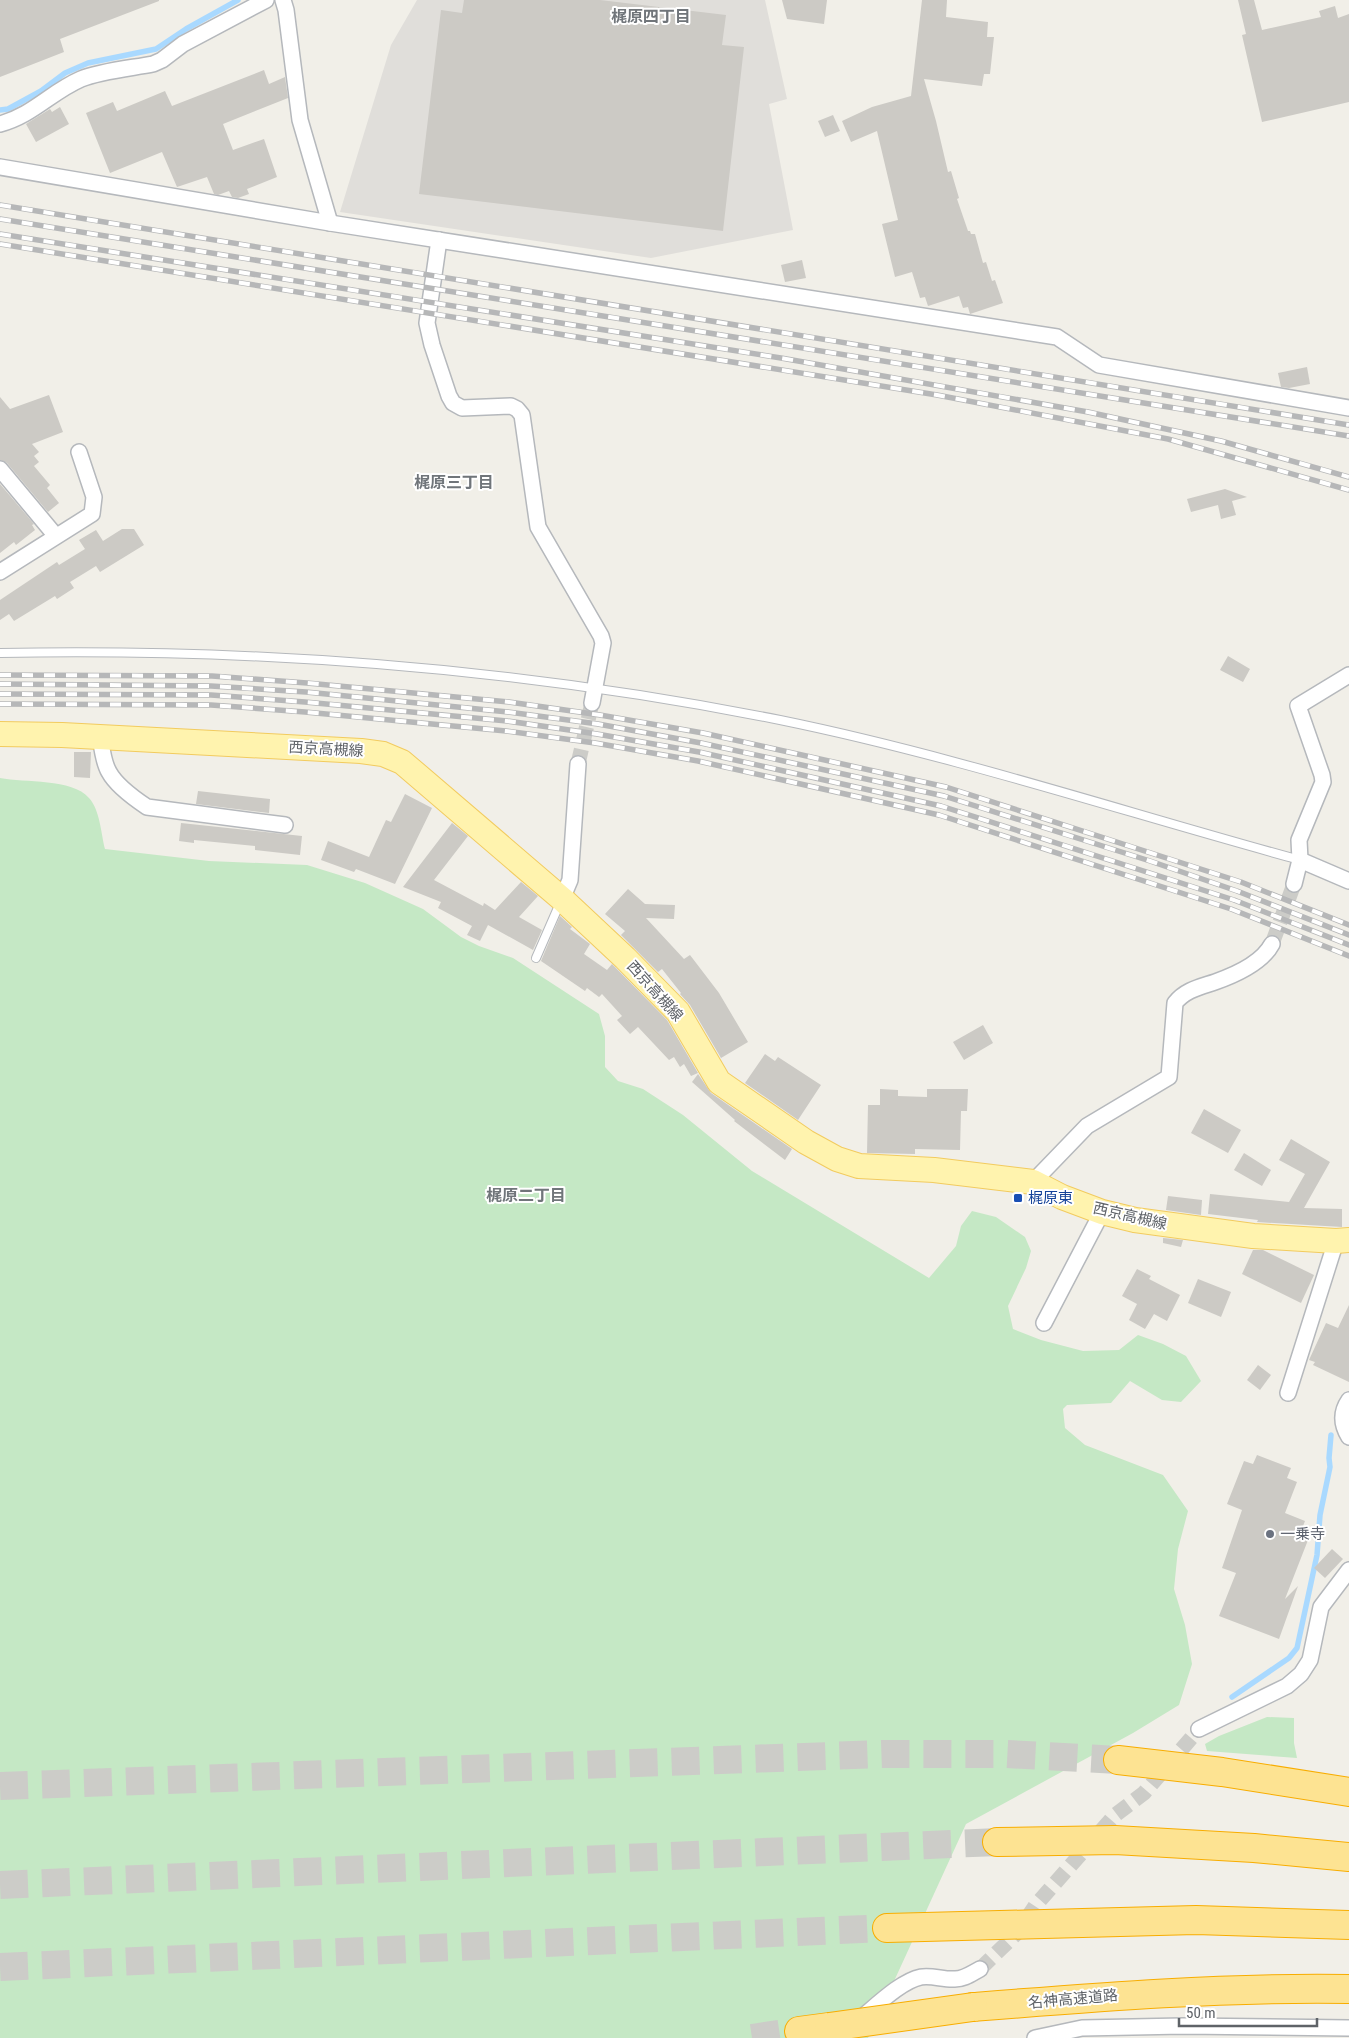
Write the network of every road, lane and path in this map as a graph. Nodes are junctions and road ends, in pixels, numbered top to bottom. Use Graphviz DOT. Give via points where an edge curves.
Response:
graph roads {
  1 [pos="266,0"];
  2 [pos="283,0"];
  3 [pos="0,124"];
  4 [pos="0,167"];
  5 [pos="330,223"];
  6 [pos="439,240"];
  7 [pos="1349,408"];
  8 [pos="80,452"];
  9 [pos="0,469"];
  10 [pos="55,535"];
  11 [pos="0,572"];
  12 [pos="0,653"];
  13 [pos="1349,675"];
  14 [pos="593,695"];
  15 [pos="0,734"];
  16 [pos="100,736"];
  17 [pos="578,764"];
  18 [pos="285,825"];
  19 [pos="1300,860"];
  20 [pos="1349,881"];
  21 [pos="1294,884"];
  22 [pos="562,900"];
  23 [pos="1272,944"];
  24 [pos="536,958"];
  25 [pos="1033,1182"];
  26 [pos="1102,1212"];
  27 [pos="1342,1240"];
  28 [pos="1044,1323"];
  29 [pos="1288,1393"];
  30 [pos="1349,1400"];
  31 [pos="1349,1437"];
  32 [pos="1349,1570"];
  33 [pos="1200,1729"];
  34 [pos="1118,1760"];
  35 [pos="1349,1792"];
  36 [pos="996,1842"];
  37 [pos="1349,1857"];
  38 [pos="1349,1925"];
  39 [pos="887,1928"];
  40 [pos="980,1969"];
  41 [pos="1349,1989"];
  42 [pos="1349,2028"];
  43 [pos="799,2032"];
  44 [pos="834,2032"];
  45 [pos="1035,2038"];
  1 -- 3 [label="street" via="183,44 162,60 82,79 35,109"];
  2 -- 5 [label="street" via="300,120"];
  4 -- 5 [label="street"];
  5 -- 6 [label="street"];
  6 -- 7 [label="street" via="1057,337 1099,365"];
  6 -- 14 [label="street" via="427,323 449,396 462,408 511,406 522,416 538,527 602,636"];
  8 -- 10 [label="street" via="94,497 92,514"];
  9 -- 10 [label="street"];
  10 -- 11 [label="street"];
  12 -- 14 [label="lane" via="274,657 384,665"];
  13 -- 19 [label="street" via="1298,706 1323,782 1299,840"];
  14 -- 19 [label="lane" via="780,720 906,749"];
  15 -- 16 [label="main road, 西京高槻線"];
  16 -- 18 [label="street" via="109,772 147,807"];
  16 -- 22 [label="main road, 西京高槻線" via="361,751 393,757"];
  17 -- 22 [label="street" via="570,880"];
  19 -- 20 [label="street"];
  19 -- 21 [label="street"];
  22 -- 24 [label="lane"];
  22 -- 25 [label="main road, 西京高槻線" via="678,1012 719,1082 806,1142 837,1159 859,1166 934,1170"];
  23 -- 25 [label="street" via="1257,961 1217,982 1180,996 1175,1003 1169,1076 1087,1126"];
  25 -- 26 [label="main road, 西京高槻線"];
  26 -- 27 [label="main road, 西京高槻線" via="1135,1220 1253,1236"];
  26 -- 28 [label="street"];
  27 -- 29 [label="street"];
  30 -- 31 [label="street" via="1343,1408 1342,1421"];
  32 -- 33 [label="street" via="1321,1607 1310,1660 1301,1674 1287,1686"];
  34 -- 35 [label="highway"];
  36 -- 37 [label="highway" via="1115,1840"];
  38 -- 39 [label="highway" via="1196,1920"];
  40 -- 44 [label="street" via="955,1979 918,1977 904,1984 847,2030"];
  41 -- 44 [label="highway, 名神高速道路, bridge" via="1273,1988 1140,1994 973,2007"];
  42 -- 45 [label="street" via="1082,2028"];
  43 -- 44 [label="highway, 名神高速道路"];
}
